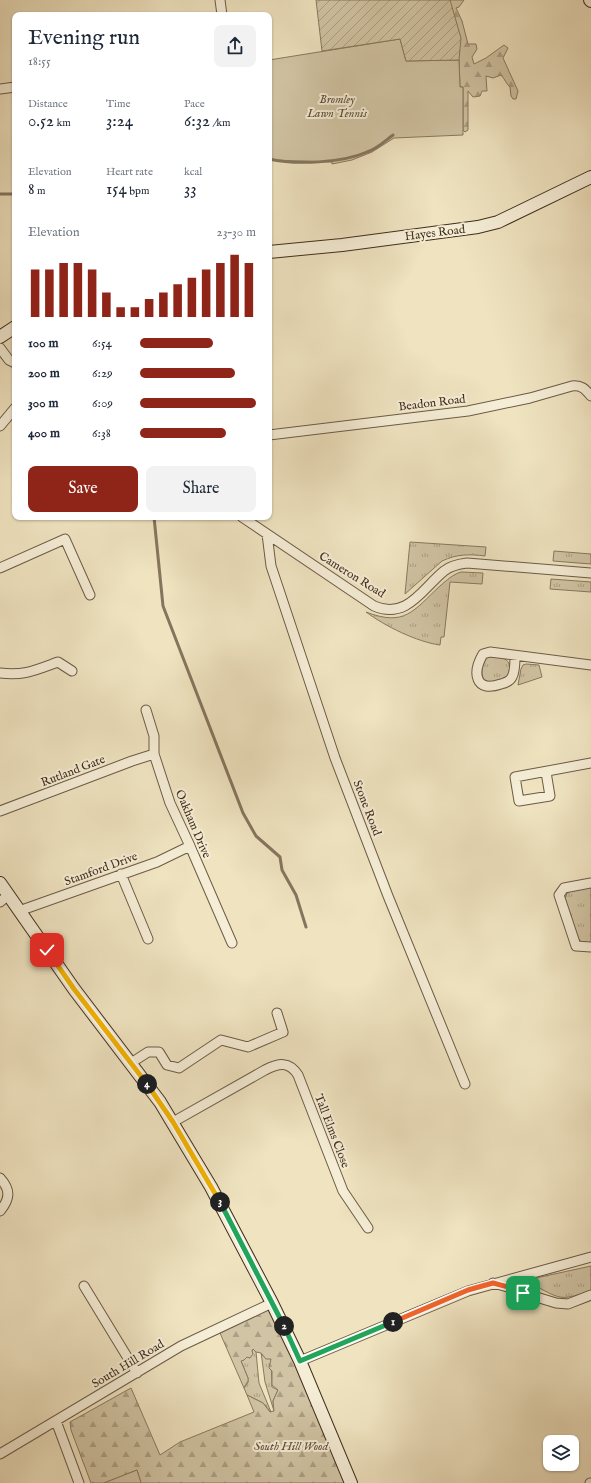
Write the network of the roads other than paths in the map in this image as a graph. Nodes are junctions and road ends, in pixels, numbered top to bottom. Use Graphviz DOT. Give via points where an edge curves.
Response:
graph roads {
  1 [pos="220,0"];
  2 [pos="222,12"];
  3 [pos="12,87"];
  4 [pos="0,89"];
  5 [pos="591,177"];
  6 [pos="272,252"];
  7 [pos="12,329"];
  8 [pos="0,337"];
  9 [pos="0,348"];
  10 [pos="12,362"];
  11 [pos="591,396"];
  12 [pos="12,412"];
  13 [pos="0,426"];
  14 [pos="272,435"];
  15 [pos="246,520"];
  16 [pos="267,534"];
  17 [pos="0,568"];
  18 [pos="591,573"];
  19 [pos="90,595"];
  20 [pos="516,656"];
  21 [pos="591,665"];
  22 [pos="72,671"];
  23 [pos="0,673"];
  24 [pos="146,710"];
  25 [pos="154,754"];
  26 [pos="591,763"];
  27 [pos="546,772"];
  28 [pos="0,811"];
  29 [pos="190,846"];
  30 [pos="121,874"];
  31 [pos="0,883"];
  32 [pos="591,883"];
  33 [pos="4,899"];
  34 [pos="19,911"];
  35 [pos="148,939"];
  36 [pos="232,944"];
  37 [pos="591,947"];
  38 [pos="277,1013"];
  39 [pos="131,1063"];
  40 [pos="465,1084"];
  41 [pos="173,1122"];
  42 [pos="0,1178"];
  43 [pos="0,1211"];
  44 [pos="368,1228"];
  45 [pos="591,1257"];
  46 [pos="493,1283"];
  47 [pos="84,1286"];
  48 [pos="591,1296"];
  49 [pos="272,1303"];
  50 [pos="300,1361"];
  51 [pos="136,1373"];
  52 [pos="56,1421"];
  53 [pos="0,1454"];
  54 [pos="78,1483"];
  55 [pos="351,1483"];
  1 -- 2 [label="street"];
  3 -- 4 [label="street"];
  5 -- 6 [label="main road, Hayes Road" via="498,222 478,227"];
  7 -- 8 [label="main road"];
  9 -- 10 [label="street"];
  11 -- 14 [label="street, Beadon Road" via="579,385 468,411"];
  12 -- 13 [label="street"];
  15 -- 16 [label="street, Cameron Road"];
  16 -- 18 [label="street, Cameron Road" via="374,606 386,610 394,610 413,601 445,570 455,565 467,563"];
  16 -- 40 [label="street, Stone Road" via="271,566 335,758"];
  17 -- 19 [label="street" via="65,539"];
  20 -- 20 [label="street" via="490,652 483,654 479,661 479,682 485,687 492,687 510,680"];
  20 -- 21 [label="street"];
  22 -- 23 [label="street" via="58,662 28,673"];
  24 -- 25 [label="street, Oakham Drive" via="154,736"];
  25 -- 28 [label="street, Rutland Gate"];
  25 -- 29 [label="street, Oakham Drive" via="170,803"];
  26 -- 27 [label="street"];
  29 -- 30 [label="street, Stamford Drive" via="157,862"];
  29 -- 36 [label="street, Oakham Drive"];
  30 -- 34 [label="street, Stamford Drive"];
  30 -- 35 [label="street"];
  31 -- 33 [label="main road"];
  32 -- 37 [label="street" via="564,888 559,895 576,946"];
  33 -- 34 [label="main road"];
  34 -- 39 [label="main road"];
  38 -- 39 [label="street" via="282,1032 248,1047 221,1040 179,1068 167,1065 159,1052 148,1052"];
  39 -- 41 [label="main road"];
  41 -- 44 [label="street, Tall Elms Close" via="270,1067 289,1065 298,1075 343,1190"];
  41 -- 49 [label="main road" via="211,1187"];
  42 -- 43 [label="street" via="5,1183 8,1200"];
  45 -- 46 [label="street"];
  46 -- 48 [label="street" via="556,1303 568,1304"];
  46 -- 50 [label="street" via="468,1290"];
  47 -- 51 [label="street"];
  49 -- 50 [label="main road"];
  49 -- 51 [label="street, South Hill Road" via="181,1346"];
  50 -- 55 [label="main road"];
  51 -- 52 [label="street, South Hill Road"];
  52 -- 53 [label="street, South Hill Road"];
  52 -- 54 [label="street"];
}
